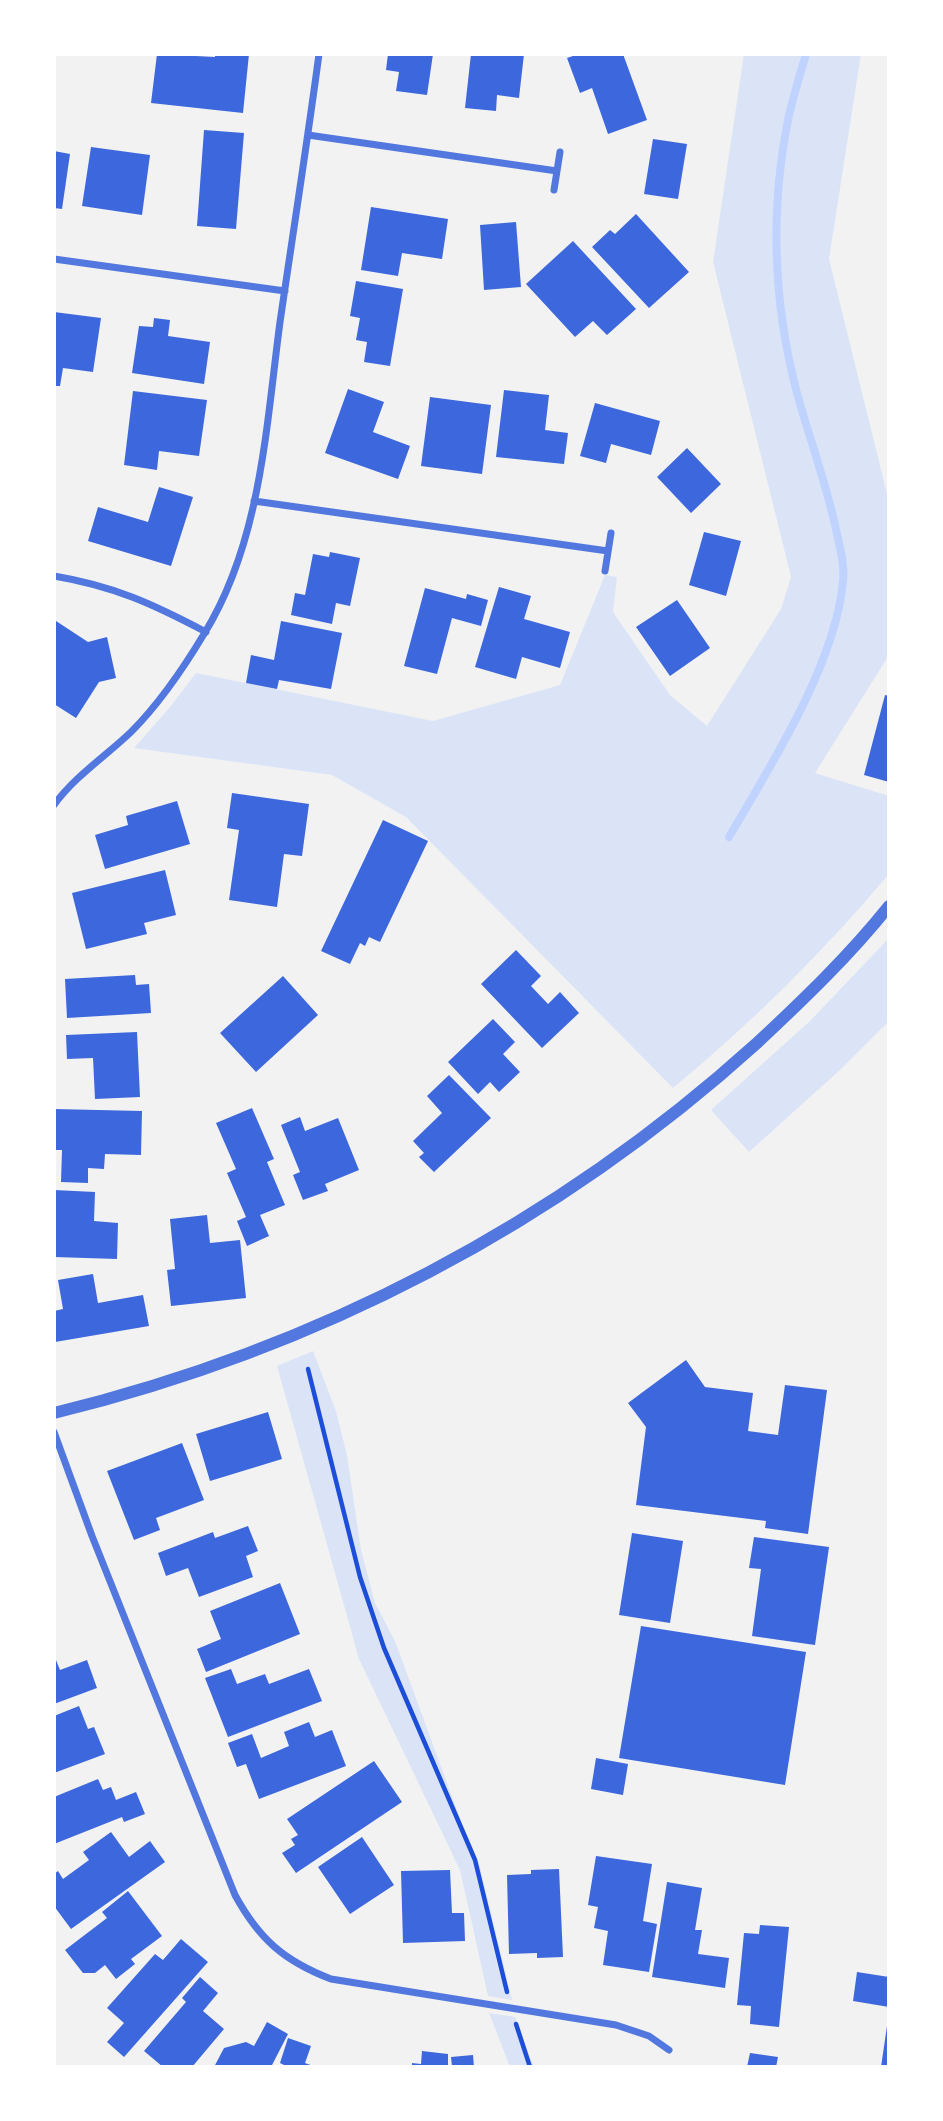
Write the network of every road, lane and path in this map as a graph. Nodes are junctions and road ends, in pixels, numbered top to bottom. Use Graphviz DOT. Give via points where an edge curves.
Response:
graph roads {
  1 [pos="319,54"];
  2 [pos="308,135"];
  3 [pos="560,152"];
  4 [pos="557,171"];
  5 [pos="554,190"];
  6 [pos="54,260"];
  7 [pos="285,291"];
  8 [pos="254,501"];
  9 [pos="611,533"];
  10 [pos="608,551"];
  11 [pos="605,571"];
  12 [pos="54,576"];
  13 [pos="206,632"];
  14 [pos="54,804"];
  15 [pos="889,906"];
  16 [pos="307,1368"];
  17 [pos="54,1413"];
  18 [pos="54,1432"];
  19 [pos="512,2008"];
  20 [pos="669,2050"];
  21 [pos="530,2067"];
  1 -- 2 [label="street"];
  2 -- 4 [label="street"];
  2 -- 7 [label="street"];
  3 -- 4 [label="street"];
  4 -- 5 [label="street"];
  6 -- 7 [label="street"];
  7 -- 8 [label="street"];
  8 -- 10 [label="street"];
  8 -- 13 [label="street" via="234,574"];
  9 -- 10 [label="street"];
  10 -- 11 [label="street"];
  12 -- 13 [label="street" via="135,596"];
  13 -- 14 [label="street" via="150,712"];
  15 -- 17 [label="street" via="815,987 728,1069 629,1147 523,1219 435,1270 307,1331 180,1378"];
  16 -- 19 [label="path" via="359,1577 384,1648 475,1860"];
  18 -- 19 [label="street" via="235,1895 258,1932 291,1961 331,1979"];
  19 -- 20 [label="street" via="625,2027"];
  19 -- 21 [label="path"];
}
